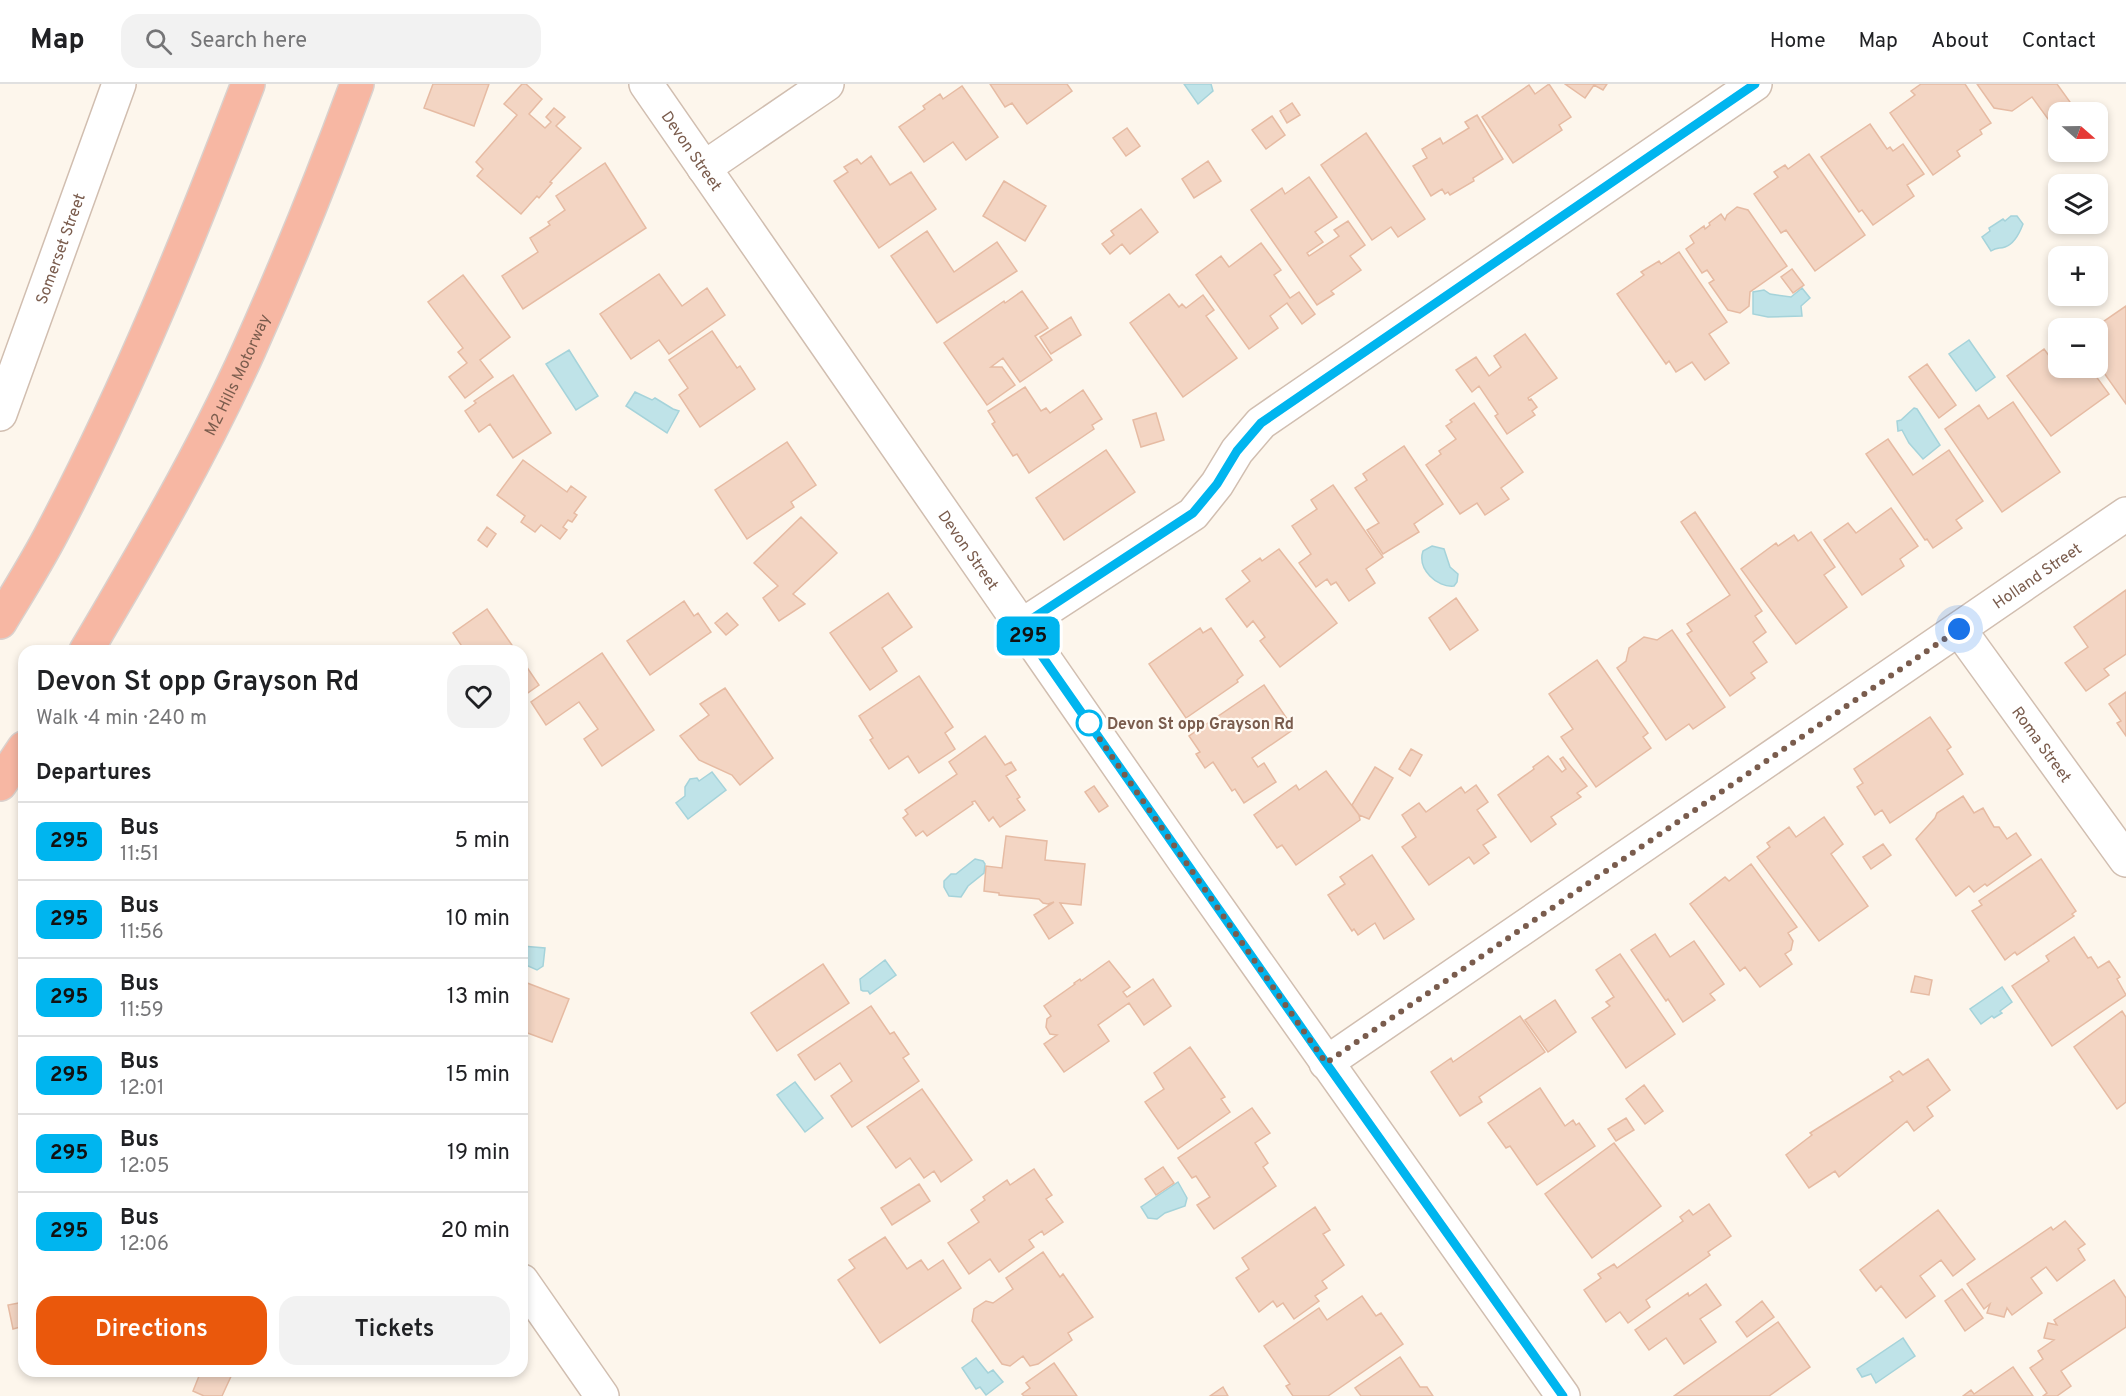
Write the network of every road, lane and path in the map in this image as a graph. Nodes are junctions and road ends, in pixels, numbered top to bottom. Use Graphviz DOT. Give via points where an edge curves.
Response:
graph roads {
  1 [pos="119,84"];
  2 [pos="248,84"];
  3 [pos="357,84"];
  4 [pos="646,84"];
  5 [pos="827,84"];
  6 [pos="1755,84"];
  7 [pos="704,168"];
  8 [pos="0,414"];
  9 [pos="2126,514"];
  10 [pos="0,622"];
  11 [pos="1021,626"];
  12 [pos="1959,629"];
  13 [pos="89,645"];
  14 [pos="18,757"];
  15 [pos="0,784"];
  16 [pos="2126,860"];
  17 [pos="1326,1063"];
  18 [pos="528,1290"];
  19 [pos="602,1396"];
  20 [pos="1563,1396"];
  1 -- 8 [label="street, Somerset Street"];
  2 -- 10 [label="highway" via="200,211 124,386 52,532"];
  3 -- 13 [label="highway, M2 Hills Motorway" via="248,351 167,512"];
  4 -- 7 [label="street, Devon Street"];
  5 -- 7 [label="street"];
  6 -- 11 [label="street" via="1261,423 1193,513"];
  7 -- 11 [label="street, Devon Street"];
  9 -- 12 [label="street, Holland Street"];
  11 -- 17 [label="street, Devon Street"];
  12 -- 16 [label="street, Roma Street"];
  12 -- 17 [label="street, Holland Street"];
  14 -- 15 [label="highway"];
  17 -- 20 [label="street, Devon Street"];
  18 -- 19 [label="street"];
}
